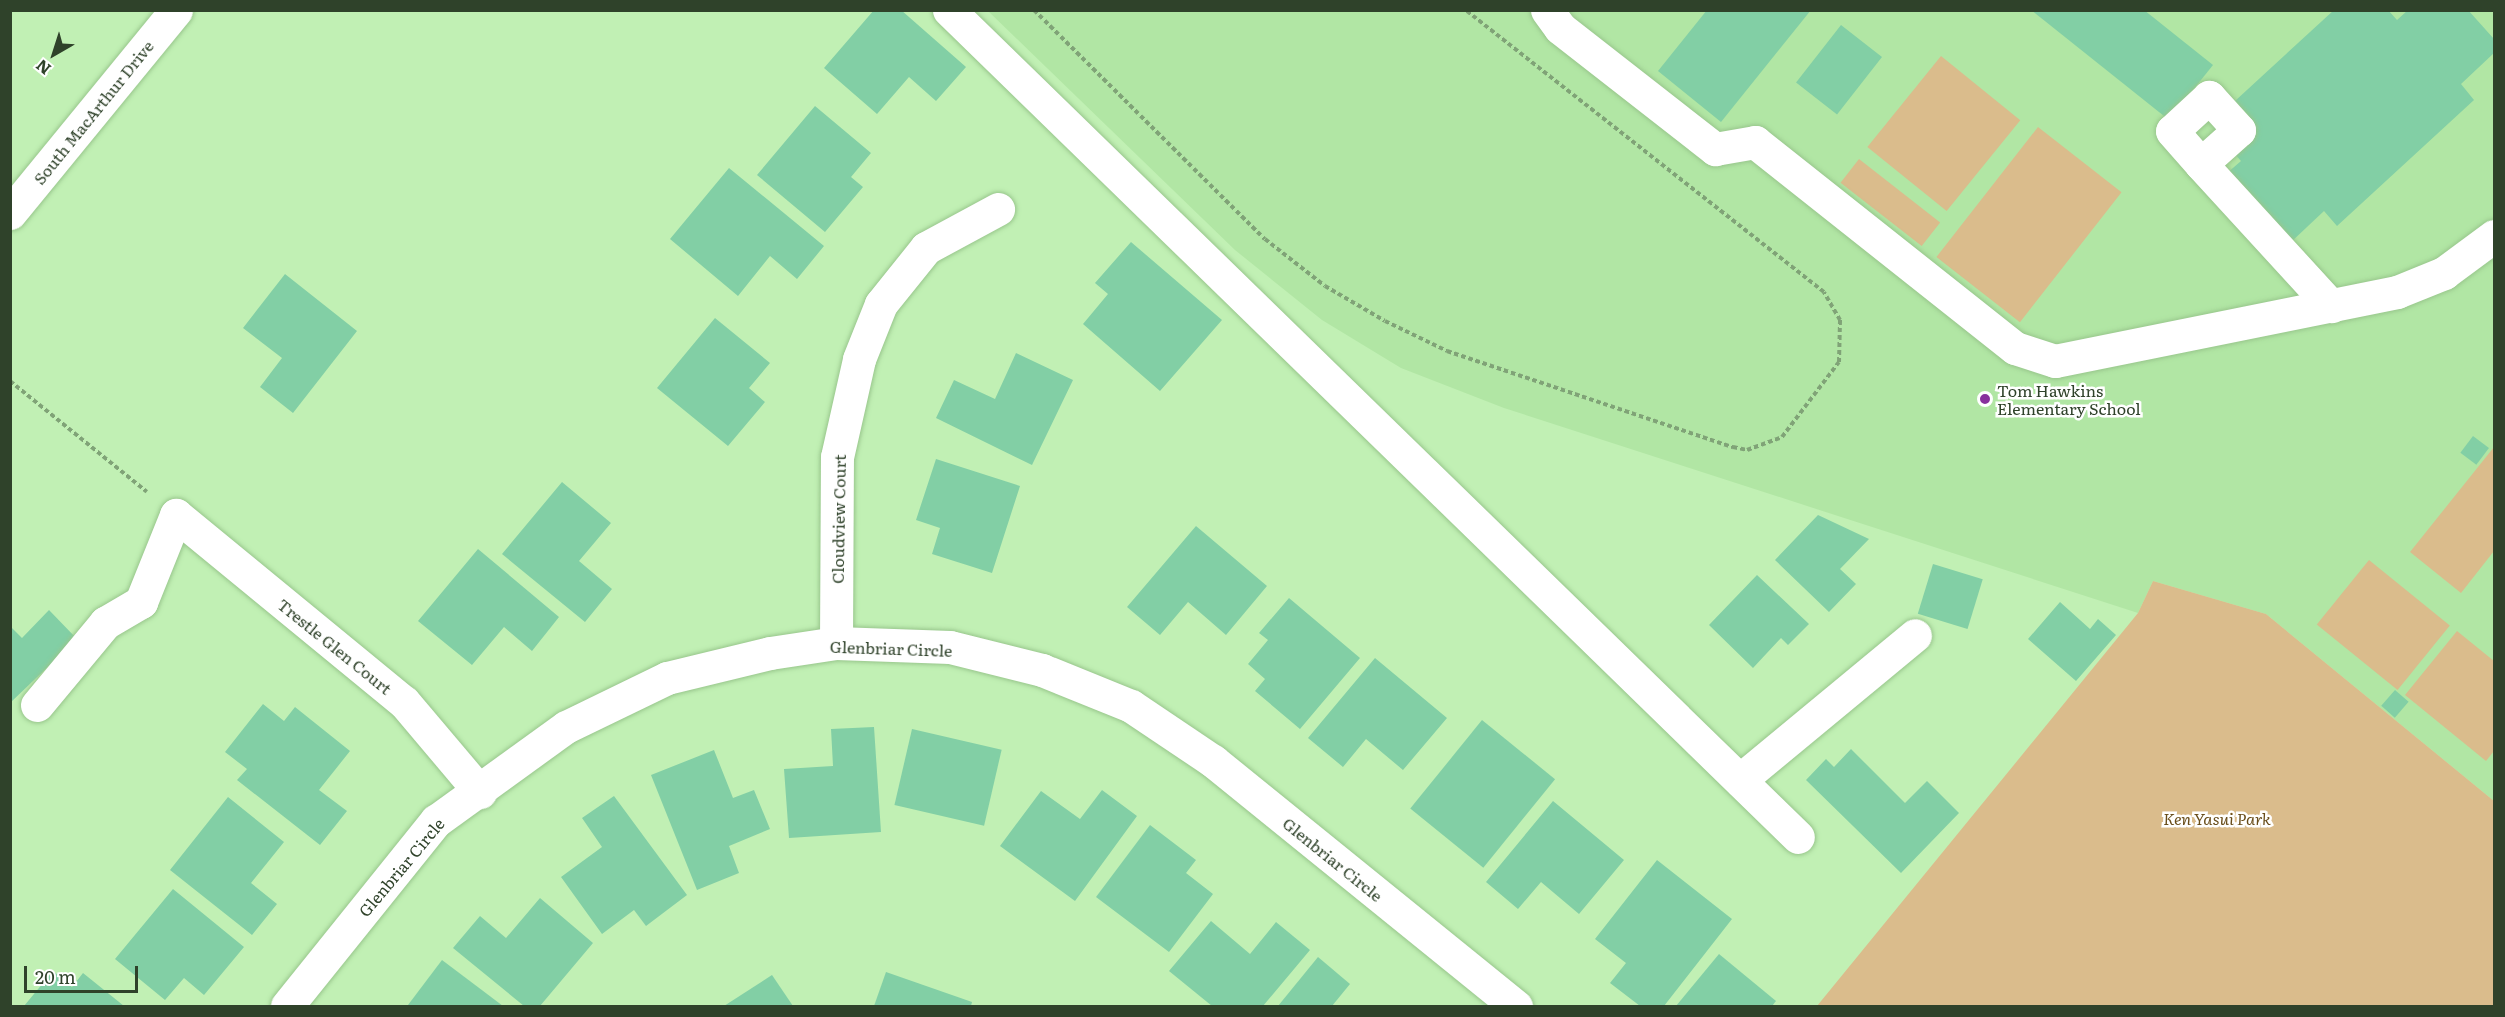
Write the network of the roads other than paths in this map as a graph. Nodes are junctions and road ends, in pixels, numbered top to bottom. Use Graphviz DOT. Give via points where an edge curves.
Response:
graph roads {
  1 [pos="176,10"];
  2 [pos="949,10"];
  3 [pos="1547,10"];
  4 [pos="2200,164"];
  5 [pos="998,209"];
  6 [pos="10,213"];
  7 [pos="2494,236"];
  8 [pos="2331,306"];
  9 [pos="1915,635"];
  10 [pos="836,643"];
  11 [pos="37,705"];
  12 [pos="1740,780"];
  13 [pos="480,792"];
  14 [pos="1798,837"];
  15 [pos="286,1006"];
  16 [pos="1516,1006"];
  1 -- 6 [label="street, South MacArthur Drive"];
  2 -- 12 [label="street"];
  3 -- 8 [label="street" via="1560,28 1715,149 1755,142 2015,348 2055,361"];
  4 -- 8 [label="street"];
  5 -- 10 [label="street, Cloudview Court" via="926,248 881,303 859,359 837,457"];
  7 -- 8 [label="street" via="2444,273 2397,292"];
  9 -- 12 [label="street"];
  10 -- 13 [label="street, Glenbriar Circle" via="770,652 667,678 566,727"];
  10 -- 16 [label="street, Glenbriar Circle" via="950,647 1042,670 1131,706 1213,761"];
  11 -- 13 [label="street, Trestle Glen Court" via="105,623 141,603 176,515 404,702"];
  12 -- 14 [label="street"];
  13 -- 15 [label="street, Glenbriar Circle" via="436,821"];
}
